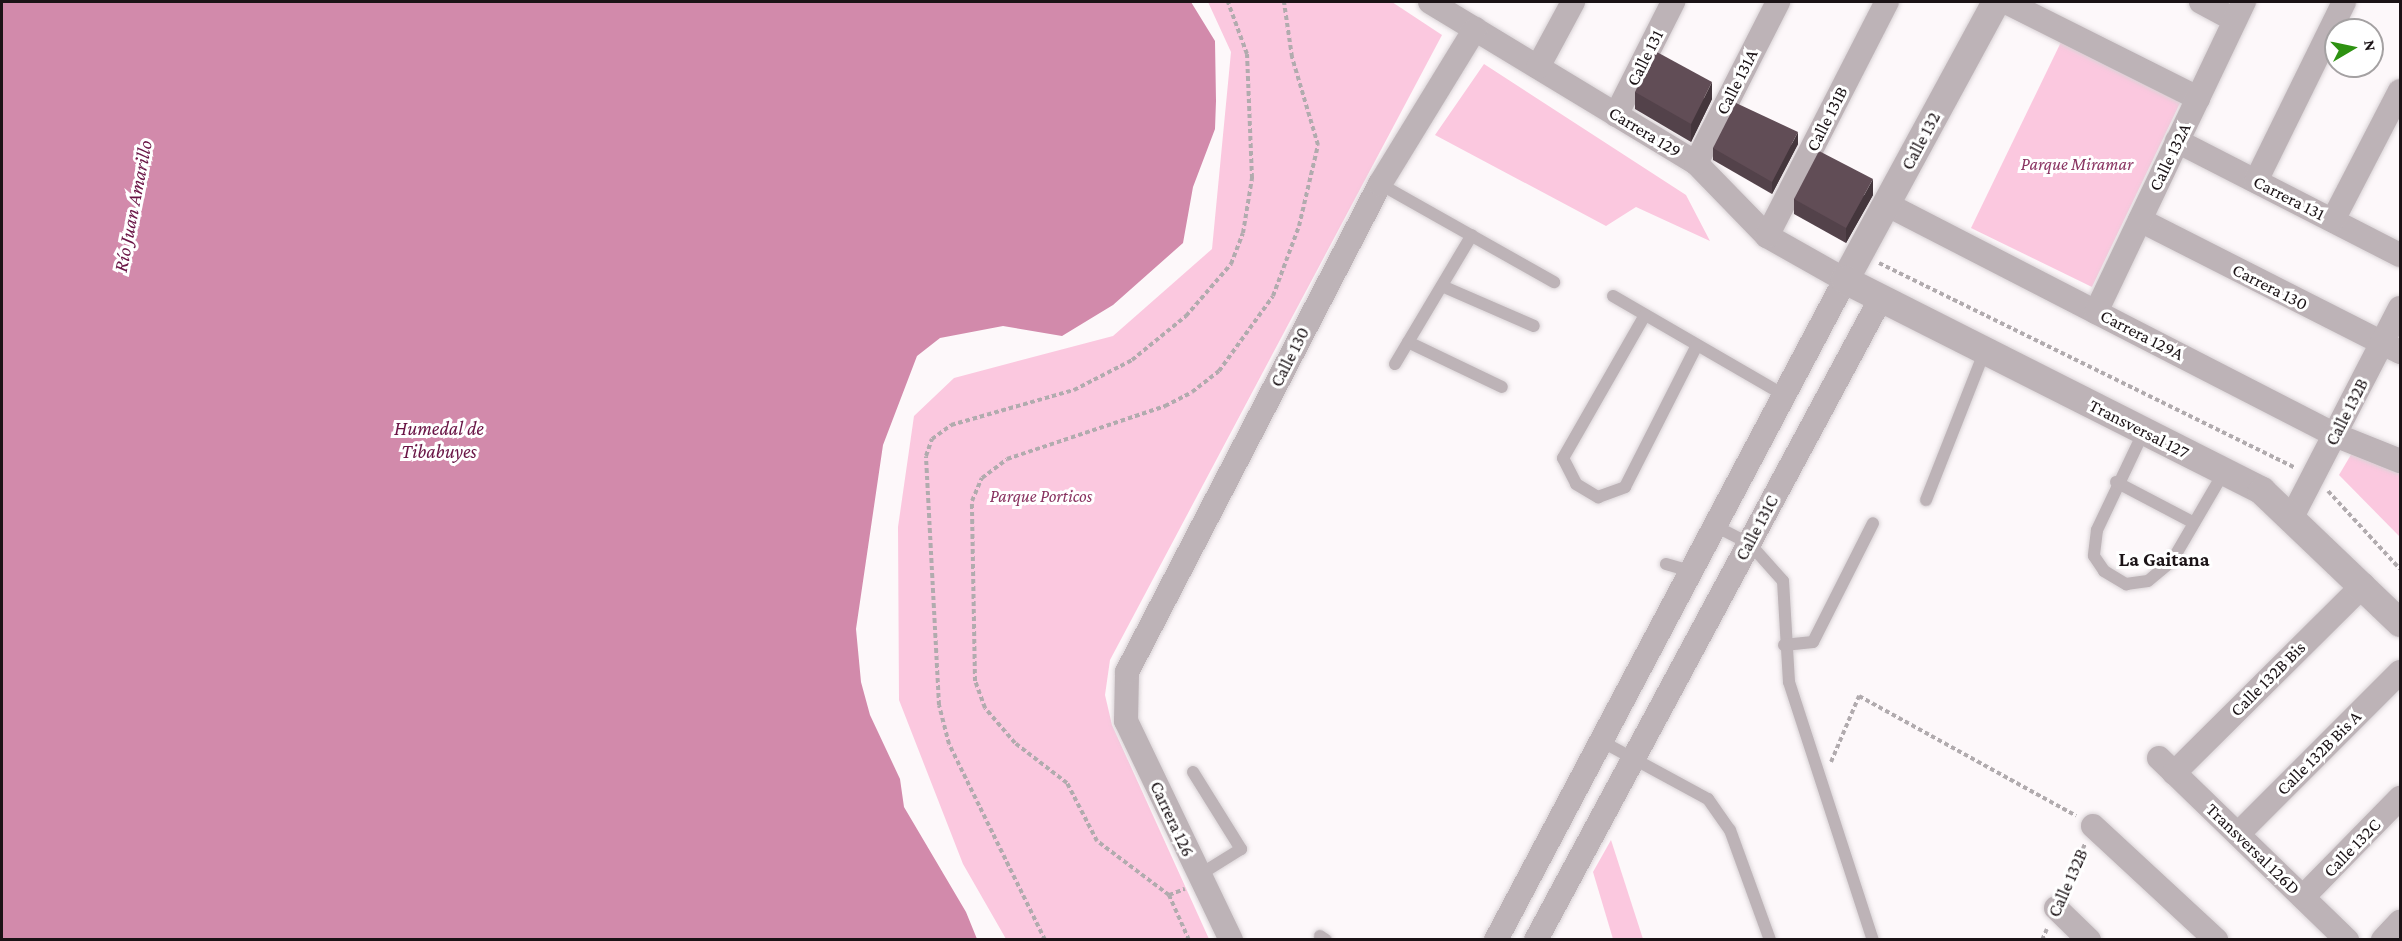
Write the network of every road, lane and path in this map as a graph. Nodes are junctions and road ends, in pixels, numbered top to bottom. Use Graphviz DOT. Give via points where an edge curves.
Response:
graph roads {
  1 [pos="1228,2"];
  2 [pos="1284,2"];
  3 [pos="1430,2"];
  4 [pos="1573,2"];
  5 [pos="1673,2"];
  6 [pos="1778,2"];
  7 [pos="1887,2"];
  8 [pos="1996,2"];
  9 [pos="2006,2"];
  10 [pos="2201,2"];
  11 [pos="2344,2"];
  12 [pos="2240,11"];
  13 [pos="1465,16"];
  14 [pos="1538,67"];
  15 [pos="2400,91"];
  16 [pos="2198,98"];
  17 [pos="1616,115"];
  18 [pos="2178,141"];
  19 [pos="1696,163"];
  20 [pos="2256,181"];
  21 [pos="1380,184"];
  22 [pos="1886,204"];
  23 [pos="2140,220"];
  24 [pos="2333,220"];
  25 [pos="1472,236"];
  26 [pos="1767,236"];
  27 [pos="1860,254"];
  28 [pos="2400,255"];
  29 [pos="1845,280"];
  30 [pos="1554,282"];
  31 [pos="1442,286"];
  32 [pos="1612,296"];
  33 [pos="1881,298"];
  34 [pos="2400,308"];
  35 [pos="2096,312"];
  36 [pos="1645,315"];
  37 [pos="1534,326"];
  38 [pos="1408,342"];
  39 [pos="1697,345"];
  40 [pos="2391,348"];
  41 [pos="1984,350"];
  42 [pos="1395,364"];
  43 [pos="1502,387"];
  44 [pos="1784,395"];
  45 [pos="2144,431"];
  46 [pos="2335,435"];
  47 [pos="2400,461"];
  48 [pos="2224,472"];
  49 [pos="2313,477"];
  50 [pos="2116,482"];
  51 [pos="1926,500"];
  52 [pos="2293,515"];
  53 [pos="1873,523"];
  54 [pos="2194,523"];
  55 [pos="1715,526"];
  56 [pos="1749,543"];
  57 [pos="1666,564"];
  58 [pos="2400,569"];
  59 [pos="1691,571"];
  60 [pos="2363,585"];
  61 [pos="2400,623"];
  62 [pos="1784,645"];
  63 [pos="2400,672"];
  64 [pos="1123,694"];
  65 [pos="1601,741"];
  66 [pos="1634,758"];
  67 [pos="2166,766"];
  68 [pos="1193,772"];
  69 [pos="1822,783"];
  70 [pos="2400,798"];
  71 [pos="2093,826"];
  72 [pos="2238,834"];
  73 [pos="1199,875"];
  74 [pos="2303,897"];
  75 [pos="2056,909"];
  76 [pos="2400,922"];
  77 [pos="1045,939"];
  78 [pos="1189,939"];
  79 [pos="1231,939"];
  80 [pos="1496,939"];
  81 [pos="1536,939"];
  82 [pos="1770,939"];
  83 [pos="1873,939"];
  84 [pos="2042,939"];
  85 [pos="2089,939"];
  86 [pos="2216,939"];
  87 [pos="2347,939"];
  88 [pos="2383,939"];
  1 -- 77 [label="path" via="1247,54 1252,166 1244,233 1231,264 1186,316 1132,360 1074,390 951,425 932,439 926,456 939,705 949,744"];
  2 -- 78 [label="path" via="1292,57 1318,145 1299,226 1268,305 1219,371 1192,392 1166,406 1007,459 982,478 972,501 975,681 985,708 1015,743 1067,783 1097,841 1169,895"];
  3 -- 13 [label="street, Carrera 129"];
  4 -- 14 [label="street"];
  5 -- 17 [label="street, Calle 131"];
  6 -- 19 [label="street, Calle 131A"];
  7 -- 26 [label="street, Calle 131B"];
  8 -- 22 [label="street, Calle 132"];
  9 -- 16 [label="street"];
  10 -- 12 [label="street"];
  11 -- 20 [label="street"];
  12 -- 16 [label="street, Calle 132A"];
  13 -- 14 [label="street, Carrera 129"];
  13 -- 21 [label="street, Calle 130"];
  14 -- 17 [label="street, Carrera 129"];
  15 -- 24 [label="street"];
  16 -- 18 [label="street, Calle 132A"];
  17 -- 19 [label="street, Carrera 129"];
  18 -- 20 [label="street, Carrera 131"];
  18 -- 23 [label="street, Calle 132A"];
  19 -- 26 [label="street, Carrera 129"];
  20 -- 24 [label="street, Carrera 131"];
  21 -- 25 [label="lane"];
  21 -- 64 [label="street, Calle 130" via="1127,672"];
  22 -- 27 [label="street, Calle 132"];
  22 -- 35 [label="street, Carrera 129A"];
  23 -- 35 [label="street, Calle 132A"];
  23 -- 40 [label="street, Carrera 130"];
  24 -- 28 [label="street, Carrera 131"];
  25 -- 30 [label="lane"];
  25 -- 31 [label="lane"];
  26 -- 29 [label="street, Carrera 129"];
  27 -- 29 [label="street, Calle 132"];
  27 -- 49 [label="path"];
  29 -- 33 [label="street, Transversal 127"];
  29 -- 44 [label="street"];
  31 -- 37 [label="lane"];
  31 -- 38 [label="lane"];
  32 -- 36 [label="lane"];
  33 -- 41 [label="street, Transversal 127"];
  33 -- 56 [label="street, Calle 131C"];
  34 -- 40 [label="street, Calle 132B"];
  35 -- 46 [label="street, Carrera 129A"];
  36 -- 39 [label="lane"];
  36 -- 39 [label="lane" via="1563,458 1576,484 1598,497 1624,487"];
  38 -- 42 [label="lane"];
  38 -- 43 [label="lane"];
  39 -- 44 [label="lane"];
  40 -- 46 [label="street, Calle 132B"];
  41 -- 45 [label="street, Transversal 127"];
  41 -- 51 [label="lane"];
  44 -- 55 [label="street"];
  45 -- 48 [label="street, Transversal 127"];
  45 -- 50 [label="lane"];
  46 -- 47 [label="street, Carrera 129A"];
  46 -- 49 [label="street, Calle 132B"];
  48 -- 52 [label="street, Transversal 127"];
  48 -- 54 [label="lane"];
  49 -- 52 [label="street, Calle 132B"];
  49 -- 58 [label="path"];
  50 -- 54 [label="lane"];
  50 -- 54 [label="lane" via="2097,530 2094,556 2104,571 2126,584 2148,581 2172,561"];
  52 -- 60 [label="street, Transversal 127"];
  53 -- 62 [label="lane" via="1813,642"];
  55 -- 56 [label="lane"];
  55 -- 59 [label="street"];
  56 -- 62 [label="lane" via="1783,581"];
  56 -- 66 [label="street, Calle 131C"];
  57 -- 59 [label="lane"];
  59 -- 65 [label="street"];
  60 -- 61 [label="street, Transversal 127"];
  60 -- 67 [label="street, Calle 132B Bis"];
  62 -- 69 [label="lane" via="1789,682"];
  63 -- 72 [label="street, Calle 132B Bis A"];
  64 -- 73 [label="street, Carrera 126" via="1126,721"];
  65 -- 66 [label="lane"];
  65 -- 80 [label="street"];
  66 -- 81 [label="street, Calle 131C"];
  66 -- 82 [label="lane" via="1708,799 1734,840"];
  67 -- 72 [label="street, Transversal 126D"];
  68 -- 73 [label="lane" via="1241,849"];
  69 -- 71 [label="path" via="1859,696"];
  69 -- 83 [label="lane"];
  70 -- 74 [label="street, Calle 132C"];
  71 -- 75 [label="path, Calle 132B"];
  71 -- 86 [label="street"];
  72 -- 74 [label="street, Transversal 126D"];
  73 -- 79 [label="street, Carrera 126"];
  74 -- 87 [label="street, Transversal 126D"];
  75 -- 84 [label="path, Calle 132B"];
  75 -- 85 [label="street"];
  76 -- 88 [label="street"];
}
